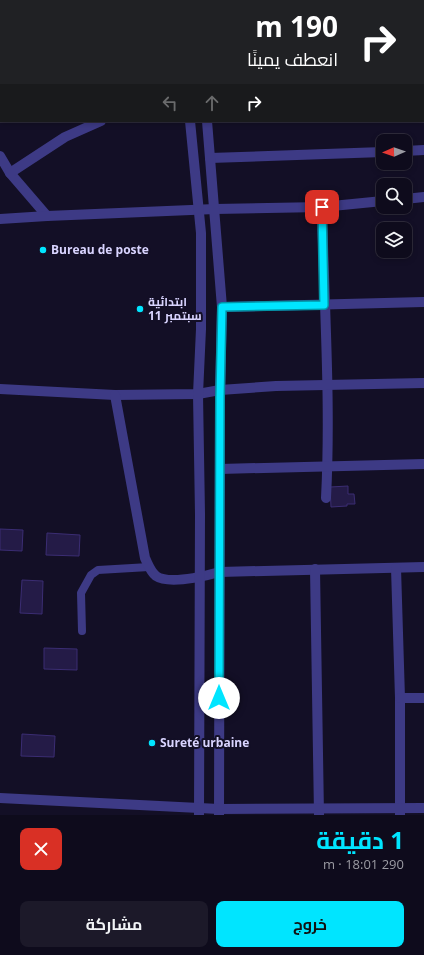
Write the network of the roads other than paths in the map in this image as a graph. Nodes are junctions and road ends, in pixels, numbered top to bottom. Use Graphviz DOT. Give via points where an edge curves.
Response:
graph roads {
  1 [pos="99,122"];
  2 [pos="190,122"];
  3 [pos="208,122"];
  4 [pos="424,150"];
  5 [pos="412,151"];
  6 [pos="376,152"];
  7 [pos="0,156"];
  8 [pos="210,158"];
  9 [pos="10,173"];
  10 [pos="424,197"];
  11 [pos="412,198"];
  12 [pos="376,202"];
  13 [pos="322,207"];
  14 [pos="214,209"];
  15 [pos="199,210"];
  16 [pos="47,216"];
  17 [pos="0,220"];
  18 [pos="424,302"];
  19 [pos="324,305"];
  20 [pos="222,307"];
  21 [pos="424,383"];
  22 [pos="327,385"];
  23 [pos="0,389"];
  24 [pos="220,390"];
  25 [pos="198,394"];
  26 [pos="115,395"];
  27 [pos="424,464"];
  28 [pos="327,466"];
  29 [pos="220,469"];
  30 [pos="326,498"];
  31 [pos="149,567"];
  32 [pos="424,567"];
  33 [pos="396,568"];
  34 [pos="315,569"];
  35 [pos="220,572"];
  36 [pos="199,577"];
  37 [pos="82,631"];
  38 [pos="400,698"];
  39 [pos="424,698"];
  40 [pos="0,798"];
  41 [pos="424,808"];
  42 [pos="199,811"];
  43 [pos="219,812"];
  44 [pos="319,812"];
  45 [pos="400,812"];
  1 -- 9 [label="street" via="65,137"];
  2 -- 15 [label="street"];
  3 -- 8 [label="street"];
  4 -- 5 [label="street"];
  6 -- 8 [label="street"];
  7 -- 9 [label="street"];
  8 -- 14 [label="street"];
  9 -- 16 [label="street"];
  10 -- 11 [label="street"];
  12 -- 13 [label="street"];
  13 -- 14 [label="street"];
  13 -- 19 [label="street"];
  14 -- 15 [label="street"];
  14 -- 20 [label="street"];
  15 -- 16 [label="street"];
  15 -- 25 [label="street" via="201,329"];
  16 -- 17 [label="street"];
  18 -- 19 [label="street"];
  19 -- 20 [label="street"];
  19 -- 22 [label="street"];
  20 -- 24 [label="street"];
  21 -- 22 [label="street"];
  22 -- 24 [label="street"];
  22 -- 28 [label="street"];
  23 -- 26 [label="street"];
  24 -- 25 [label="street"];
  24 -- 29 [label="street"];
  25 -- 26 [label="street"];
  25 -- 36 [label="street"];
  26 -- 31 [label="street" via="145,558"];
  27 -- 28 [label="street"];
  28 -- 29 [label="street"];
  28 -- 30 [label="street"];
  29 -- 35 [label="street"];
  31 -- 36 [label="street" via="157,577 167,580"];
  31 -- 37 [label="lane" via="98,570 91,575 81,593"];
  32 -- 33 [label="street"];
  33 -- 34 [label="street"];
  33 -- 38 [label="street"];
  34 -- 35 [label="street"];
  34 -- 44 [label="street"];
  35 -- 36 [label="street"];
  35 -- 43 [label="street"];
  36 -- 42 [label="street"];
  38 -- 39 [label="street"];
  38 -- 45 [label="street"];
  40 -- 42 [label="street"];
  41 -- 45 [label="street"];
  42 -- 43 [label="street"];
  43 -- 44 [label="street"];
  44 -- 45 [label="street"];
}
